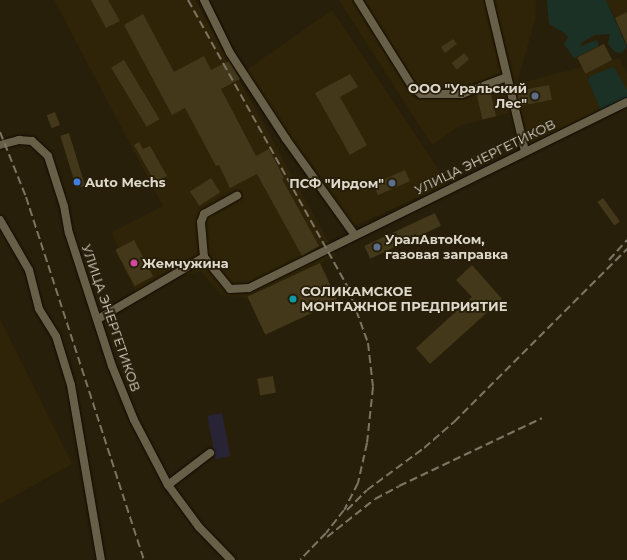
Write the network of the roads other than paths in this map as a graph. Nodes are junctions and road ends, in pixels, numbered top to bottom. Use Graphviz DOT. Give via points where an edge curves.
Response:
graph roads {
  1 [pos="204,0"];
  2 [pos="358,0"];
  3 [pos="488,0"];
  4 [pos="507,77"];
  5 [pos="627,102"];
  6 [pos="0,145"];
  7 [pos="525,151"];
  8 [pos="237,196"];
  9 [pos="0,220"];
  10 [pos="354,234"];
  11 [pos="204,257"];
  12 [pos="98,319"];
  13 [pos="210,453"];
  14 [pos="168,485"];
  15 [pos="101,560"];
  16 [pos="231,560"];
  1 -- 10 [label="street" via="230,52 286,140"];
  2 -- 4 [label="street" via="413,88 422,94 462,94"];
  3 -- 4 [label="street"];
  4 -- 7 [label="street"];
  5 -- 7 [label="street, УЛИЦА ЭНЕРГЕТИКОВ"];
  6 -- 12 [label="street, УЛИЦА ЭНЕРГЕТИКОВ" via="19,140 32,141 48,156 64,206 69,233"];
  7 -- 10 [label="street, УЛИЦА ЭНЕРГЕТИКОВ"];
  8 -- 11 [label="street" via="204,214 201,222"];
  9 -- 15 [label="street" via="29,270 39,308 56,336 71,385"];
  10 -- 11 [label="street, УЛИЦА ЭНЕРГЕТИКОВ" via="249,288 230,290"];
  11 -- 12 [label="street"];
  12 -- 14 [label="street, УЛИЦА ЭНЕРГЕТИКОВ" via="112,366 134,420"];
  13 -- 14 [label="street"];
  14 -- 16 [label="street, УЛИЦА ЭНЕРГЕТИКОВ" via="199,527"];
}
